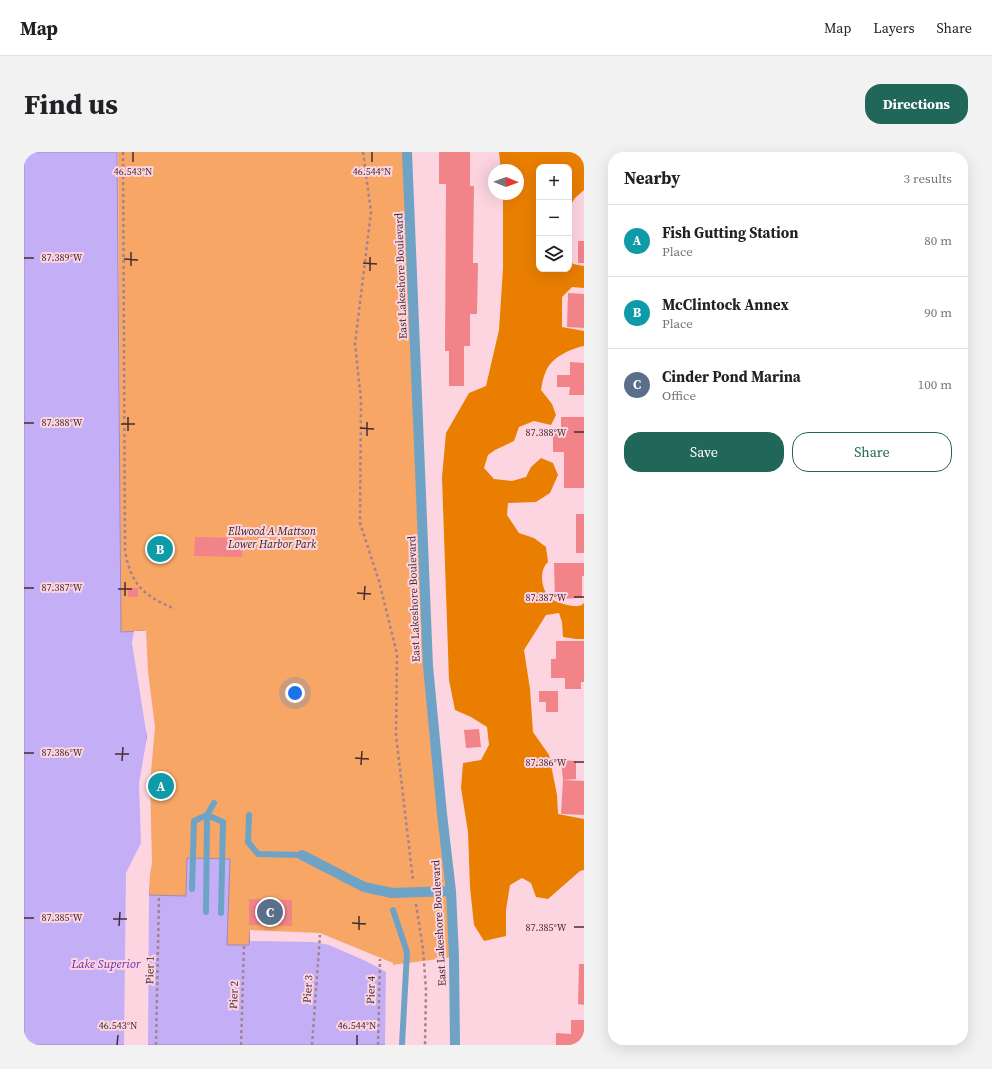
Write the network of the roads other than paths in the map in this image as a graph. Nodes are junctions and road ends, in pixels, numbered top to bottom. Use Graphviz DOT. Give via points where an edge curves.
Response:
graph roads {
  1 [pos="408,152"];
  2 [pos="214,803"];
  3 [pos="208,815"];
  4 [pos="249,815"];
  5 [pos="302,855"];
  6 [pos="192,889"];
  7 [pos="451,891"];
  8 [pos="393,910"];
  9 [pos="206,912"];
  10 [pos="221,913"];
  11 [pos="402,1045"];
  12 [pos="455,1045"];
  1 -- 7 [label="street, East Lakeshore Boulevard" via="428,666"];
  2 -- 3 [label="lane"];
  3 -- 6 [label="lane" via="194,821"];
  3 -- 9 [label="lane"];
  3 -- 10 [label="lane" via="223,822"];
  4 -- 5 [label="lane" via="248,842 258,854"];
  5 -- 7 [label="street" via="364,887 392,893"];
  7 -- 12 [label="street, East Lakeshore Boulevard"];
  8 -- 11 [label="lane" via="407,952"];
}
